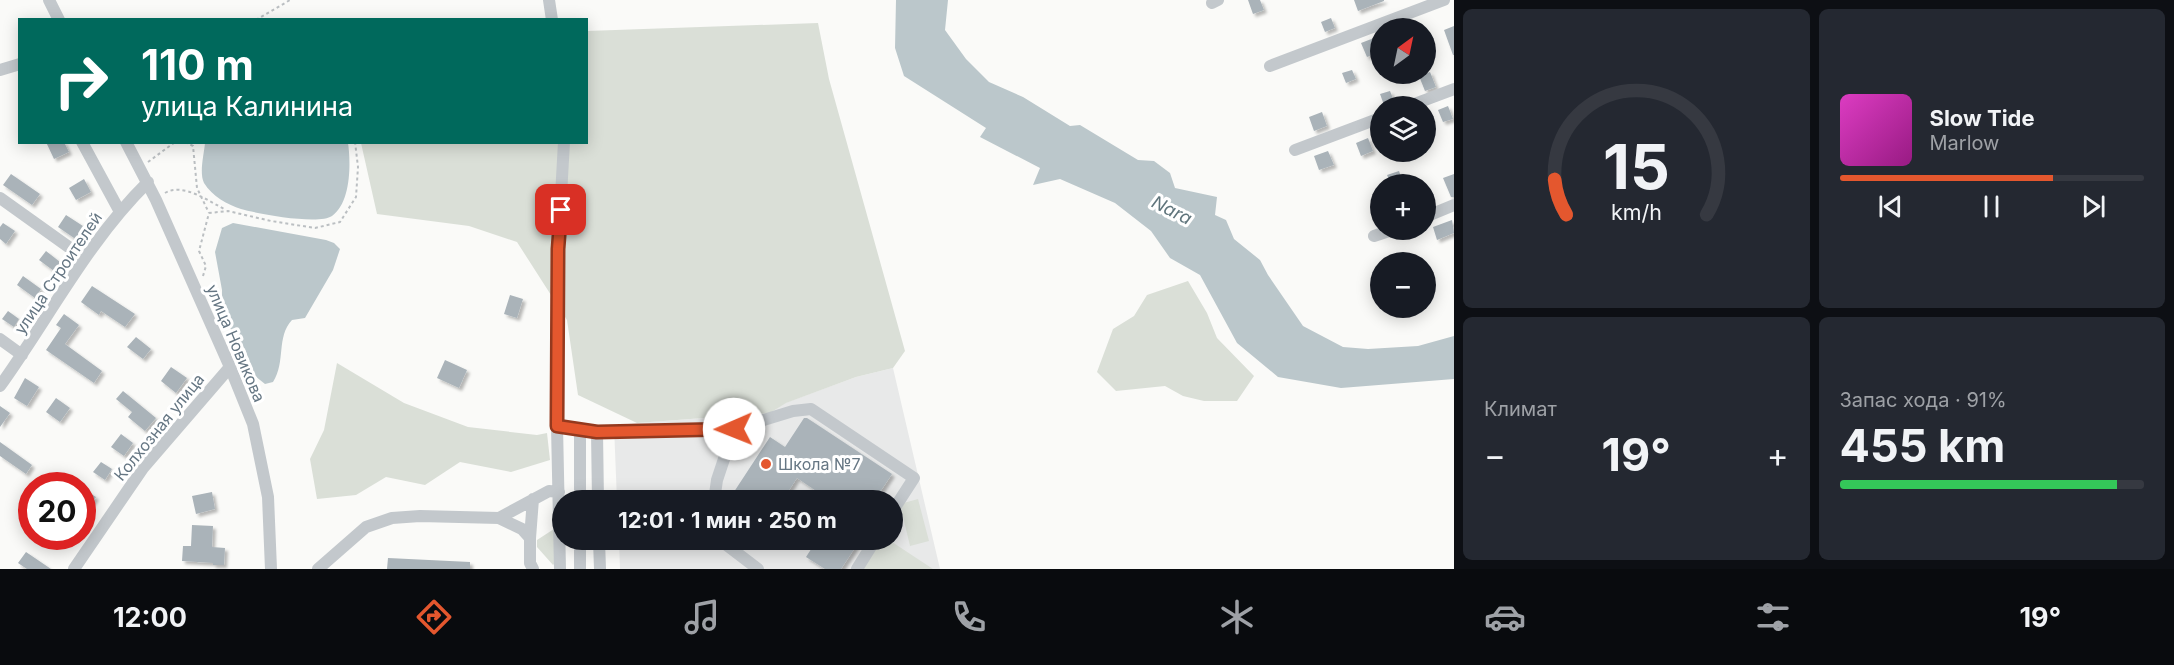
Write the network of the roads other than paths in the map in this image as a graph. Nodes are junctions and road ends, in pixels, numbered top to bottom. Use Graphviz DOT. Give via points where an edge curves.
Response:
graph roads {
  1 [pos="49,0"];
  2 [pos="549,0"];
  3 [pos="1444,0"];
  4 [pos="58,18"];
  5 [pos="552,18"];
  6 [pos="18,65"];
  7 [pos="1270,66"];
  8 [pos="0,70"];
  9 [pos="1454,89"];
  10 [pos="1435,96"];
  11 [pos="1370,122"];
  12 [pos="82,144"];
  13 [pos="127,144"];
  14 [pos="564,144"];
  15 [pos="1295,150"];
  16 [pos="148,182"];
  17 [pos="0,198"];
  18 [pos="1454,205"];
  19 [pos="120,212"];
  20 [pos="1436,212"];
  21 [pos="84,258"];
  22 [pos="0,339"];
  23 [pos="22,355"];
  24 [pos="230,367"];
  25 [pos="0,387"];
  26 [pos="557,426"];
  27 [pos="734,429"];
  28 [pos="580,430"];
  29 [pos="597,432"];
  30 [pos="559,490"];
  31 [pos="580,490"];
  32 [pos="598,490"];
  33 [pos="716,490"];
  34 [pos="552,491"];
  35 [pos="903,495"];
  36 [pos="533,499"];
  37 [pos="499,518"];
  38 [pos="530,538"];
  39 [pos="560,550"];
  40 [pos="580,550"];
  41 [pos="599,550"];
  42 [pos="733,550"];
  43 [pos="869,550"];
  44 [pos="75,569"];
  45 [pos="271,569"];
  46 [pos="318,569"];
  47 [pos="533,569"];
  48 [pos="560,569"];
  49 [pos="580,569"];
  50 [pos="600,569"];
  51 [pos="758,569"];
  52 [pos="857,569"];
  1 -- 4 [label="street"];
  2 -- 5 [label="street"];
  3 -- 7 [label="street"];
  6 -- 8 [label="street"];
  9 -- 10 [label="street"];
  11 -- 15 [label="street"];
  12 -- 19 [label="street"];
  13 -- 16 [label="street, улица Новикова"];
  14 -- 26 [label="street" via="558,249"];
  16 -- 19 [label="street, улица Строителей"];
  16 -- 24 [label="street, улица Новикова"];
  17 -- 21 [label="street"];
  18 -- 20 [label="street"];
  19 -- 21 [label="street, улица Строителей"];
  21 -- 23 [label="street, улица Строителей"];
  22 -- 23 [label="street"];
  23 -- 25 [label="street, улица Строителей"];
  24 -- 44 [label="street, Колхозная улица" via="143,468"];
  24 -- 45 [label="street, улица Новикова" via="253,424 266,487"];
  26 -- 28 [label="street"];
  26 -- 30 [label="street"];
  27 -- 29 [label="street"];
  27 -- 33 [label="street"];
  27 -- 35 [label="street" via="811,409 914,478"];
  28 -- 29 [label="street"];
  28 -- 31 [label="street"];
  29 -- 32 [label="street"];
  34 -- 36 [label="street"];
  36 -- 37 [label="street"];
  36 -- 38 [label="street"];
  37 -- 38 [label="street" via="522,528"];
  37 -- 46 [label="street" via="392,518 366,527"];
  38 -- 47 [label="street"];
  39 -- 48 [label="street"];
  40 -- 49 [label="street"];
  41 -- 50 [label="street"];
  42 -- 51 [label="street"];
  43 -- 52 [label="street"];
}
